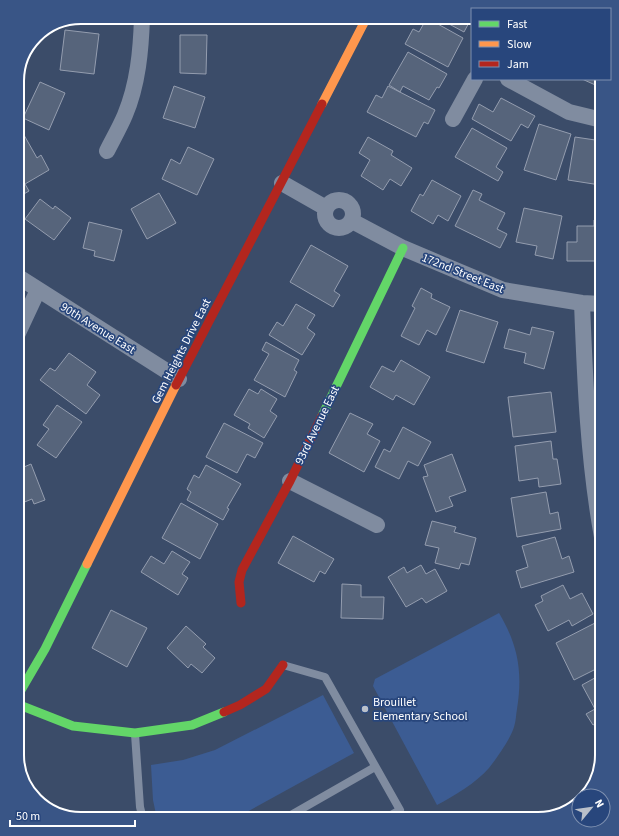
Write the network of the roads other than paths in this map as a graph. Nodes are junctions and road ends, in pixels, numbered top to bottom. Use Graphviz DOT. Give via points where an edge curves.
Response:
graph roads {
  1 [pos="142,24"];
  2 [pos="363,24"];
  3 [pos="474,80"];
  4 [pos="510,80"];
  5 [pos="595,118"];
  6 [pos="453,119"];
  7 [pos="107,151"];
  8 [pos="282,184"];
  9 [pos="403,248"];
  10 [pos="24,281"];
  11 [pos="38,290"];
  12 [pos="582,304"];
  13 [pos="595,304"];
  14 [pos="24,321"];
  15 [pos="179,379"];
  16 [pos="290,481"];
  17 [pos="595,488"];
  18 [pos="377,525"];
  19 [pos="241,603"];
  20 [pos="283,665"];
  21 [pos="24,685"];
  22 [pos="24,707"];
  23 [pos="135,733"];
  24 [pos="375,767"];
  25 [pos="141,812"];
  26 [pos="296,812"];
  27 [pos="396,812"];
  1 -- 7 [label="street" via="135,81 126,114"];
  2 -- 8 [label="street, Gem Heights Drive East"];
  3 -- 6 [label="street"];
  4 -- 5 [label="street" via="569,112"];
  8 -- 9 [label="street, 172nd Street East" via="326,208 325,218 332,227 343,228 352,221"];
  8 -- 15 [label="street, Gem Heights Drive East"];
  9 -- 12 [label="street, 172nd Street East" via="503,290"];
  9 -- 16 [label="street, 93rd Avenue East"];
  10 -- 11 [label="street, 90th Avenue East"];
  11 -- 14 [label="street"];
  11 -- 15 [label="street, 90th Avenue East"];
  12 -- 13 [label="street"];
  12 -- 17 [label="street" via="587,414"];
  15 -- 21 [label="street, Gem Heights Drive East" via="45,650"];
  16 -- 18 [label="street"];
  16 -- 19 [label="street, 93rd Avenue East" via="242,570 239,582"];
  20 -- 23 [label="street" via="266,689 240,706 192,725"];
  20 -- 24 [label="lane" via="325,677"];
  22 -- 23 [label="street" via="73,726"];
  23 -- 25 [label="lane"];
  24 -- 26 [label="lane"];
  24 -- 27 [label="lane" via="400,810"];
}
